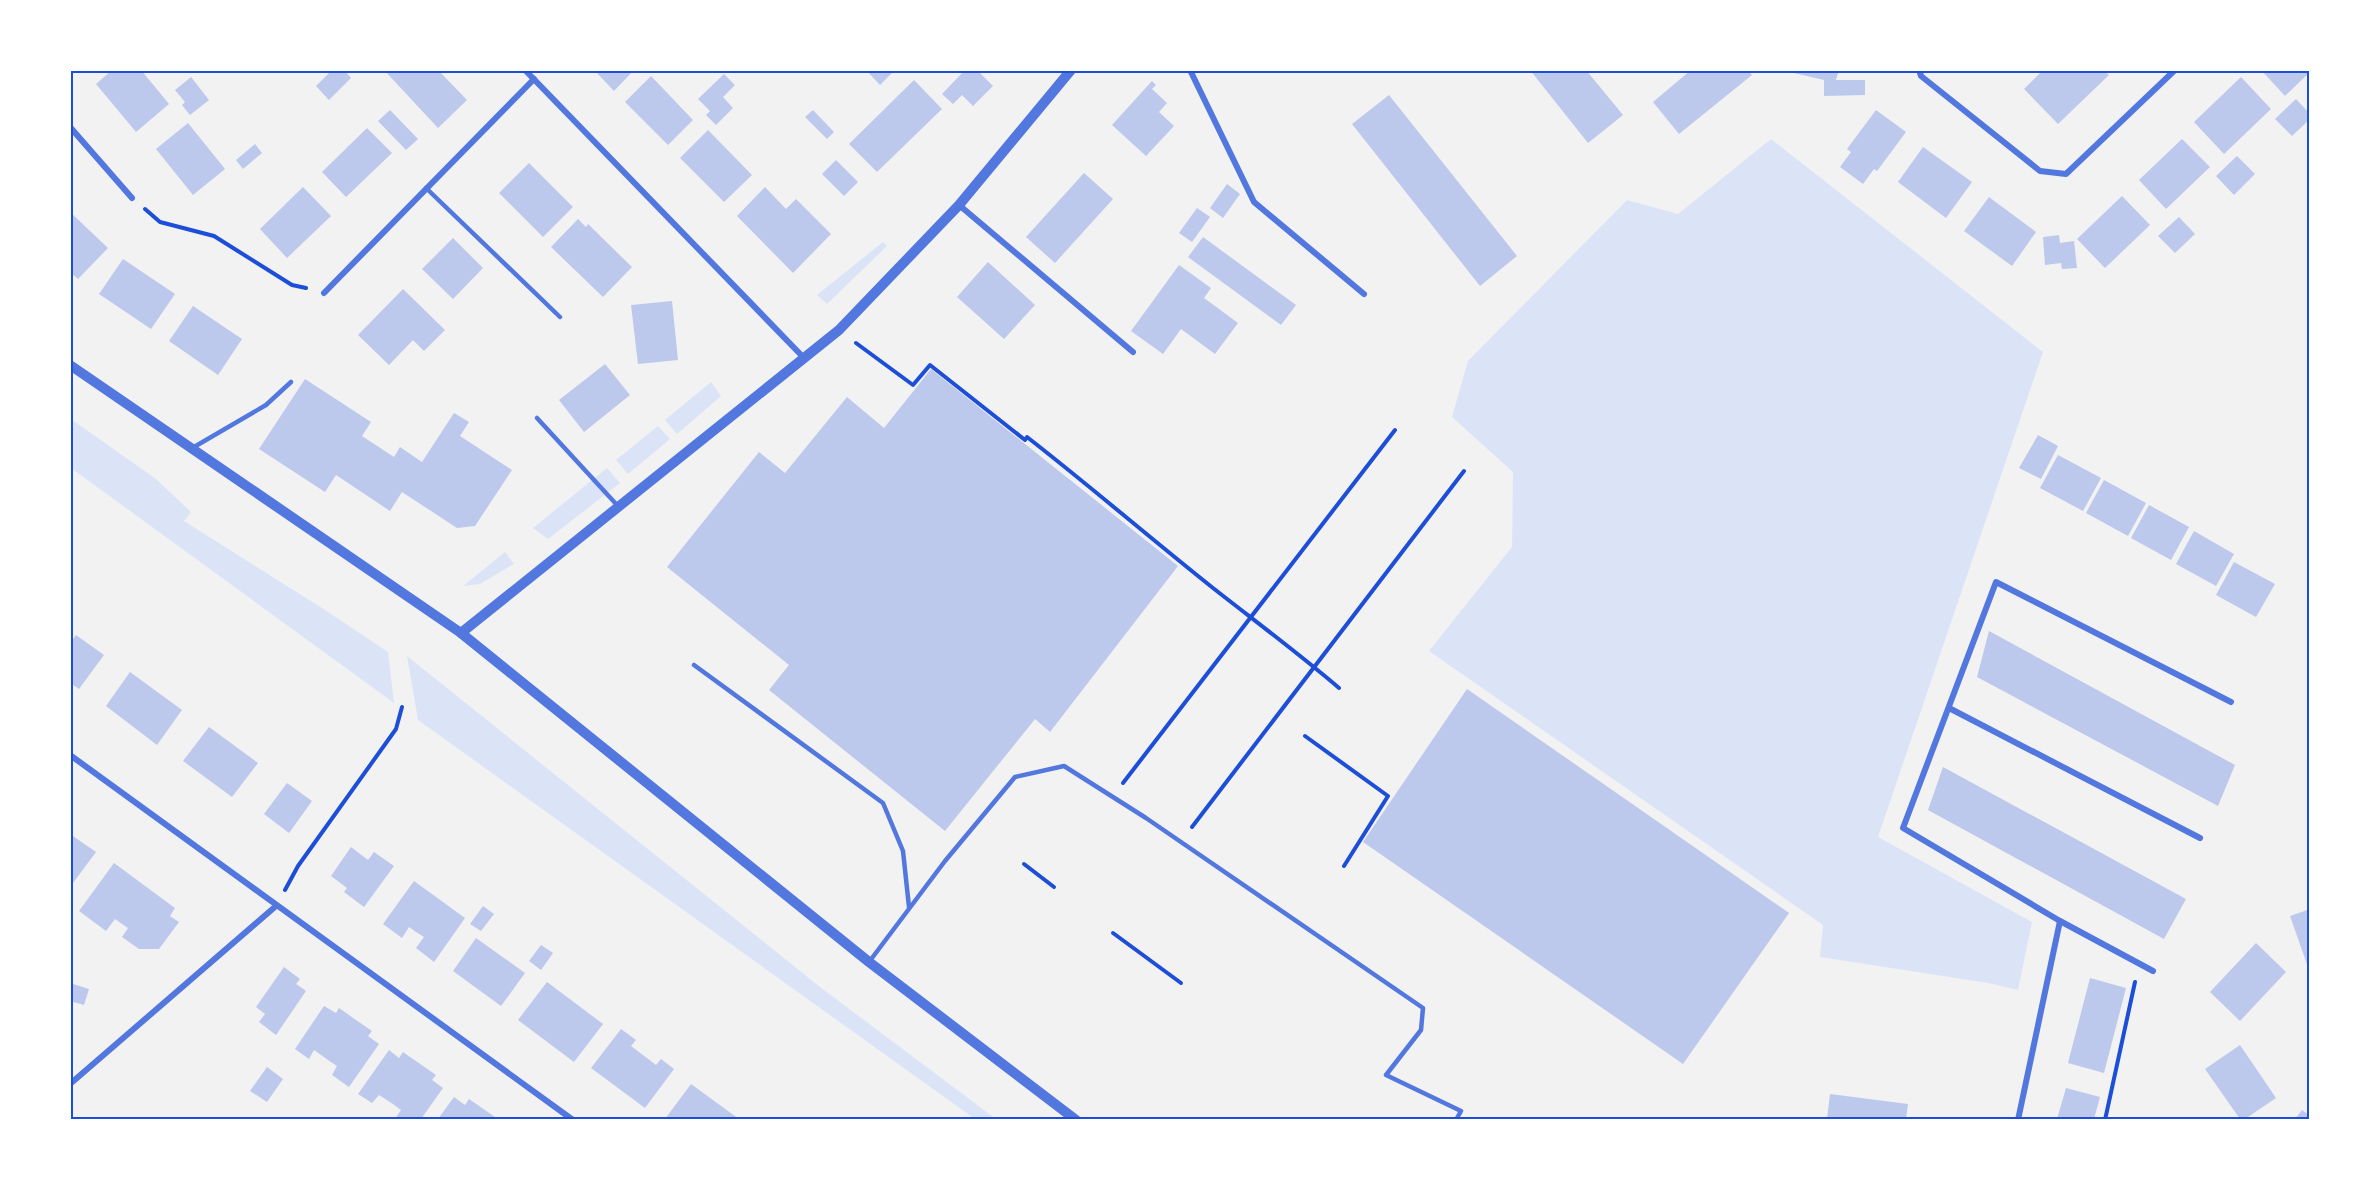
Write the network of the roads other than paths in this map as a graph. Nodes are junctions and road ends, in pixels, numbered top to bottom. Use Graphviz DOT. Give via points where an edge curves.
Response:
graph roads {
  1 [pos="525,70"];
  2 [pos="1071,70"];
  3 [pos="1190,70"];
  4 [pos="1919,70"];
  5 [pos="2175,70"];
  6 [pos="534,79"];
  7 [pos="70,127"];
  8 [pos="426,188"];
  9 [pos="132,198"];
  10 [pos="959,205"];
  11 [pos="324,293"];
  12 [pos="1364,294"];
  13 [pos="560,317"];
  14 [pos="1133,352"];
  15 [pos="805,359"];
  16 [pos="70,365"];
  17 [pos="291,382"];
  18 [pos="537,417"];
  19 [pos="191,448"];
  20 [pos="619,507"];
  21 [pos="460,633"];
  22 [pos="694,665"];
  23 [pos="2231,702"];
  24 [pos="1949,708"];
  25 [pos="70,755"];
  26 [pos="2200,838"];
  27 [pos="276,906"];
  28 [pos="909,908"];
  29 [pos="2060,921"];
  30 [pos="869,962"];
  31 [pos="2152,971"];
  32 [pos="70,1084"];
  33 [pos="573,1119"];
  34 [pos="1077,1119"];
  35 [pos="1456,1119"];
  36 [pos="2018,1119"];
  1 -- 6 [label="street"];
  2 -- 10 [label="street"];
  3 -- 12 [label="street" via="1254,202"];
  4 -- 5 [label="street" via="1921,76 2040,171 2066,174"];
  6 -- 8 [label="street"];
  6 -- 15 [label="street"];
  7 -- 9 [label="street"];
  8 -- 11 [label="street"];
  8 -- 13 [label="lane"];
  10 -- 14 [label="street"];
  10 -- 15 [label="street" via="839,330"];
  15 -- 20 [label="street"];
  16 -- 19 [label="street"];
  17 -- 19 [label="lane" via="266,405"];
  18 -- 20 [label="lane"];
  19 -- 21 [label="street"];
  20 -- 21 [label="street"];
  21 -- 30 [label="street"];
  22 -- 28 [label="lane" via="883,803 903,851"];
  23 -- 24 [label="street" via="1996,582"];
  24 -- 26 [label="street"];
  24 -- 29 [label="street" via="1903,828"];
  25 -- 27 [label="street"];
  27 -- 32 [label="street"];
  27 -- 33 [label="street"];
  28 -- 30 [label="lane"];
  28 -- 35 [label="lane" via="1015,777 1064,766 1424,1008 1421,1029 1386,1075 1461,1112"];
  29 -- 31 [label="street"];
  29 -- 36 [label="street"];
  30 -- 34 [label="street"];
}
